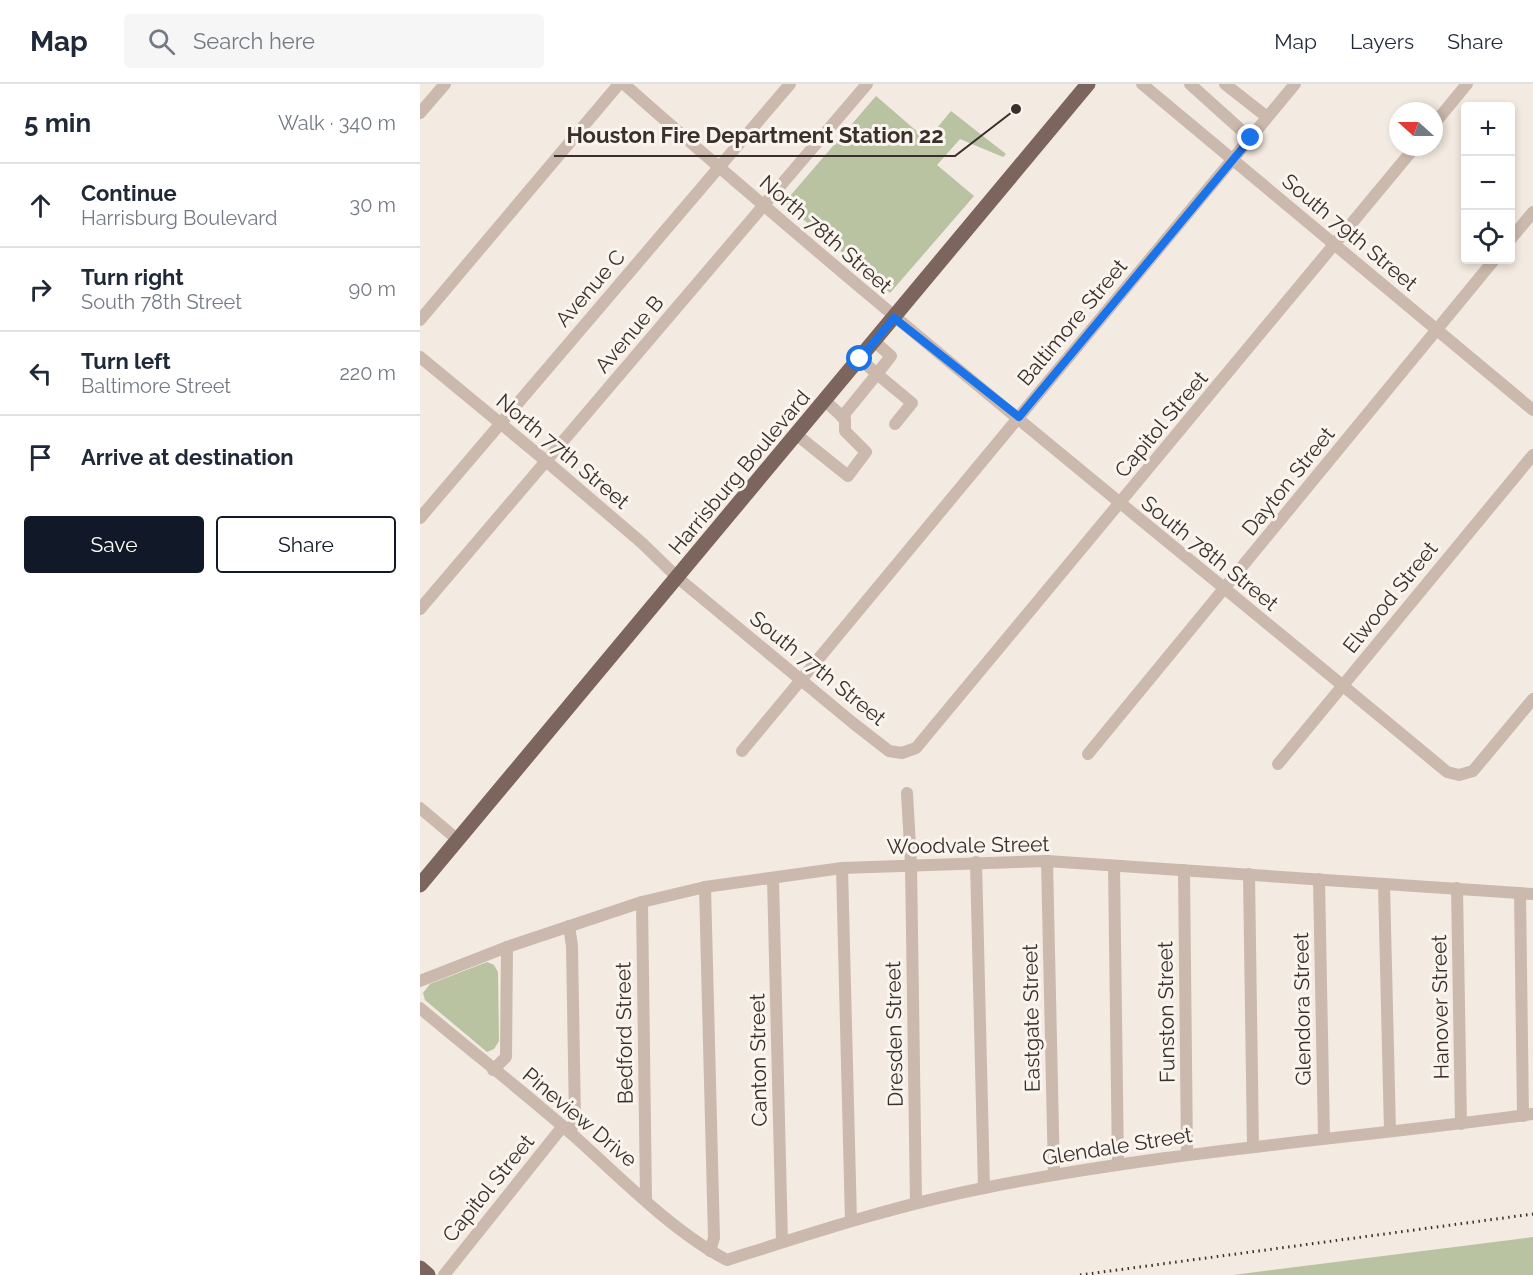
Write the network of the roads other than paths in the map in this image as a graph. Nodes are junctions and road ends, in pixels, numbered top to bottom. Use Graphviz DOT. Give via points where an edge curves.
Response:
graph roads {
  1 [pos="445,84"];
  2 [pos="619,84"];
  3 [pos="624,84"];
  4 [pos="790,84"];
  5 [pos="867,84"];
  6 [pos="1088,84"];
  7 [pos="1142,84"];
  8 [pos="1190,84"];
  9 [pos="1225,84"];
  10 [pos="1295,84"];
  11 [pos="1467,84"];
  12 [pos="420,113"];
  13 [pos="1443,113"];
  14 [pos="1267,117"];
  15 [pos="1251,138"];
  16 [pos="1408,156"];
  17 [pos="1233,159"];
  18 [pos="718,168"];
  19 [pos="764,206"];
  20 [pos="1533,212"];
  21 [pos="1515,234"];
  22 [pos="1335,244"];
  23 [pos="1491,264"];
  24 [pos="894,318"];
  25 [pos="420,320"];
  26 [pos="1437,330"];
  27 [pos="874,342"];
  28 [pos="420,357"];
  29 [pos="860,359"];
  30 [pos="877,374"];
  31 [pos="825,401"];
  32 [pos="1533,410"];
  33 [pos="842,417"];
  34 [pos="1019,417"];
  35 [pos="500,424"];
  36 [pos="895,424"];
  37 [pos="797,435"];
  38 [pos="1533,454"];
  39 [pos="546,460"];
  40 [pos="1120,504"];
  41 [pos="420,518"];
  42 [pos="678,578"];
  43 [pos="1223,590"];
  44 [pos="420,609"];
  45 [pos="800,680"];
  46 [pos="1343,685"];
  47 [pos="1533,699"];
  48 [pos="935,724"];
  49 [pos="742,751"];
  50 [pos="1088,754"];
  51 [pos="1278,764"];
  52 [pos="907,793"];
  53 [pos="420,808"];
  54 [pos="458,840"];
  55 [pos="1047,861"];
  56 [pos="976,862"];
  57 [pos="911,864"];
  58 [pos="1114,866"];
  59 [pos="842,868"];
  60 [pos="1184,870"];
  61 [pos="1249,874"];
  62 [pos="773,878"];
  63 [pos="1319,879"];
  64 [pos="1384,884"];
  65 [pos="420,885"];
  66 [pos="705,887"];
  67 [pos="1457,888"];
  68 [pos="1527,894"];
  69 [pos="642,902"];
  70 [pos="569,926"];
  71 [pos="507,947"];
  72 [pos="420,981"];
  73 [pos="420,1008"];
  74 [pos="494,1070"];
  75 [pos="1528,1115"];
  76 [pos="1461,1124"];
  77 [pos="566,1129"];
  78 [pos="1390,1131"];
  79 [pos="1324,1138"];
  80 [pos="1253,1147"];
  81 [pos="1187,1154"];
  82 [pos="1118,1165"];
  83 [pos="1054,1174"];
  84 [pos="984,1188"];
  85 [pos="646,1199"];
  86 [pos="916,1203"];
  87 [pos="851,1221"];
  88 [pos="782,1242"];
  89 [pos="713,1253"];
  90 [pos="420,1268"];
  91 [pos="428,1275"];
  92 [pos="444,1275"];
  1 -- 12 [label="street"];
  2 -- 25 [label="street"];
  3 -- 18 [label="street, North 78th Street"];
  4 -- 18 [label="street, Avenue C"];
  5 -- 19 [label="street, Avenue B"];
  6 -- 24 [label="main road, Harrisburg Boulevard"];
  7 -- 17 [label="street, South 79th Street"];
  8 -- 15 [label="street"];
  9 -- 14 [label="street"];
  10 -- 14 [label="street, Baltimore Street"];
  11 -- 13 [label="street"];
  14 -- 15 [label="street, Baltimore Street"];
  15 -- 17 [label="street, Baltimore Street"];
  16 -- 22 [label="street, Capitol Street"];
  17 -- 22 [label="street, South 79th Street"];
  17 -- 34 [label="street, Baltimore Street"];
  18 -- 19 [label="street, North 78th Street"];
  18 -- 35 [label="street, Avenue C"];
  19 -- 24 [label="street, North 78th Street"];
  19 -- 39 [label="street, Avenue B"];
  20 -- 21 [label="street"];
  22 -- 26 [label="street, South 79th Street"];
  22 -- 40 [label="street, Capitol Street"];
  23 -- 26 [label="street, Dayton Street"];
  24 -- 27 [label="main road, Harrisburg Boulevard"];
  24 -- 34 [label="street, South 78th Street"];
  26 -- 32 [label="street, South 79th Street"];
  26 -- 43 [label="street, Dayton Street"];
  27 -- 29 [label="main road, Harrisburg Boulevard"];
  27 -- 30 [label="street" via="891,356"];
  28 -- 35 [label="street, North 77th Street"];
  29 -- 30 [label="street"];
  29 -- 31 [label="main road, Harrisburg Boulevard"];
  30 -- 33 [label="street"];
  30 -- 36 [label="street" via="912,403"];
  31 -- 33 [label="street"];
  31 -- 37 [label="main road, Harrisburg Boulevard"];
  33 -- 37 [label="street" via="845,431 866,452 848,476"];
  34 -- 40 [label="street, South 78th Street"];
  34 -- 45 [label="street, Baltimore Street"];
  35 -- 39 [label="street, North 77th Street"];
  35 -- 41 [label="street, Avenue C"];
  37 -- 42 [label="main road, Harrisburg Boulevard"];
  38 -- 46 [label="street, Elwood Street"];
  39 -- 42 [label="street, North 77th Street"];
  39 -- 44 [label="street, Avenue B"];
  40 -- 43 [label="street, South 78th Street"];
  40 -- 48 [label="street, Capitol Street"];
  42 -- 45 [label="street, South 77th Street"];
  42 -- 54 [label="main road, Harrisburg Boulevard"];
  43 -- 46 [label="street, South 78th Street"];
  43 -- 50 [label="street, Dayton Street"];
  45 -- 48 [label="street, South 77th Street" via="888,751 902,753 916,748"];
  45 -- 49 [label="street, Baltimore Street"];
  46 -- 47 [label="street, South 78th Street" via="1447,772 1459,775 1473,771"];
  46 -- 51 [label="street, Elwood Street"];
  52 -- 57 [label="street, Dresden Street"];
  53 -- 54 [label="street"];
  54 -- 65 [label="main road, Harrisburg Boulevard"];
  55 -- 56 [label="street, Woodvale Street"];
  55 -- 58 [label="street, Woodvale Street"];
  55 -- 83 [label="street, Eastgate Street"];
  56 -- 57 [label="street, Woodvale Street"];
  56 -- 84 [label="street"];
  57 -- 59 [label="street, Woodvale Street"];
  57 -- 86 [label="street, Dresden Street"];
  58 -- 60 [label="street, Woodvale Street"];
  58 -- 82 [label="street"];
  59 -- 62 [label="street, Woodvale Street"];
  59 -- 87 [label="street"];
  60 -- 61 [label="street, Woodvale Street"];
  60 -- 81 [label="street, Funston Street"];
  61 -- 63 [label="street, Woodvale Street"];
  61 -- 80 [label="street"];
  62 -- 66 [label="street, Woodvale Street"];
  62 -- 88 [label="street, Canton Street"];
  63 -- 64 [label="street, Woodvale Street"];
  63 -- 79 [label="street, Glendora Street"];
  64 -- 67 [label="street, Woodvale Street"];
  64 -- 78 [label="street"];
  66 -- 69 [label="street, Woodvale Street"];
  66 -- 89 [label="street"];
  67 -- 68 [label="street, Woodvale Street"];
  67 -- 76 [label="street, Hanover Street"];
  68 -- 75 [label="street"];
  69 -- 70 [label="street, Woodvale Street"];
  69 -- 85 [label="street, Bedford Street"];
  70 -- 71 [label="street, Woodvale Street"];
  70 -- 77 [label="street" via="575,1120"];
  71 -- 72 [label="street, Woodvale Street"];
  71 -- 74 [label="street" via="506,1057"];
  73 -- 74 [label="street, Pineview Drive"];
  74 -- 77 [label="street, Pineview Drive"];
  75 -- 76 [label="street, Glendale Street"];
  76 -- 78 [label="street, Glendale Street"];
  77 -- 85 [label="street, Pineview Drive"];
  77 -- 92 [label="street, Capitol Street"];
  78 -- 79 [label="street, Glendale Street"];
  79 -- 80 [label="street, Glendale Street"];
  80 -- 81 [label="street, Glendale Street"];
  81 -- 82 [label="street, Glendale Street"];
  82 -- 83 [label="street, Glendale Street"];
  83 -- 84 [label="street, Glendale Street"];
  84 -- 86 [label="street, Glendale Street"];
  85 -- 89 [label="street, Pineview Drive"];
  86 -- 87 [label="street, Glendale Street"];
  87 -- 88 [label="street, Glendale Street"];
  88 -- 89 [label="street, Glendale Street" via="727,1260"];
  90 -- 91 [label="main road"];
}
